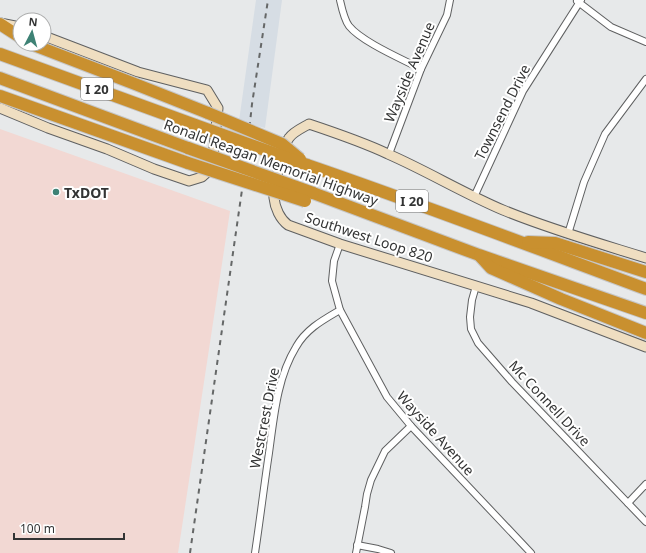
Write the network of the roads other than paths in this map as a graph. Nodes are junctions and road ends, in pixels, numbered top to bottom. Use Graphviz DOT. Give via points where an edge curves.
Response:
graph roads {
  1 [pos="340,0"];
  2 [pos="450,0"];
  3 [pos="579,1"];
  4 [pos="0,23"];
  5 [pos="12,25"];
  6 [pos="12,31"];
  7 [pos="52,39"];
  8 [pos="646,42"];
  9 [pos="52,52"];
  10 [pos="0,54"];
  11 [pos="421,69"];
  12 [pos="0,78"];
  13 [pos="646,79"];
  14 [pos="0,96"];
  15 [pos="0,108"];
  16 [pos="389,154"];
  17 [pos="307,165"];
  18 [pos="309,197"];
  19 [pos="474,197"];
  20 [pos="568,234"];
  21 [pos="516,241"];
  22 [pos="340,244"];
  23 [pos="479,255"];
  24 [pos="646,258"];
  25 [pos="646,272"];
  26 [pos="476,286"];
  27 [pos="646,289"];
  28 [pos="340,310"];
  29 [pos="646,313"];
  30 [pos="646,333"];
  31 [pos="646,347"];
  32 [pos="411,426"];
  33 [pos="646,484"];
  34 [pos="628,503"];
  35 [pos="646,522"];
  36 [pos="357,545"];
  37 [pos="255,553"];
  38 [pos="356,553"];
  39 [pos="391,553"];
  40 [pos="531,553"];
  1 -- 11 [label="street" via="349,26 359,36"];
  2 -- 11 [label="street, Wayside Avenue" via="447,15"];
  3 -- 8 [label="street" via="611,27"];
  3 -- 19 [label="street, Townsend Drive" via="523,91"];
  4 -- 5 [label="main road"];
  4 -- 6 [label="highway"];
  7 -- 15 [label="main road" via="138,72 208,90 218,108 212,168 202,177 189,181"];
  9 -- 17 [label="highway, bridge" via="282,144"];
  10 -- 17 [label="highway, Ronald Reagan Memorial Highway / I 20, bridge"];
  11 -- 16 [label="street, Wayside Avenue"];
  12 -- 18 [label="highway, Ronald Reagan Memorial Highway / I 20, bridge" via="188,148"];
  13 -- 20 [label="street" via="605,134 584,182"];
  14 -- 18 [label="highway, bridge" via="188,163"];
  16 -- 19 [label="main road, Southwest Loop 820"];
  16 -- 22 [label="main road, Southwest Loop 820" via="309,124 289,138 281,158 274,197 278,213 288,225"];
  17 -- 21 [label="highway, Ronald Reagan Memorial Highway / I 20"];
  18 -- 23 [label="highway, Ronald Reagan Memorial Highway / I 20" via="339,203"];
  19 -- 20 [label="main road, Southwest Loop 820"];
  20 -- 24 [label="main road, Southwest Loop 820"];
  21 -- 25 [label="highway" via="555,243"];
  21 -- 27 [label="highway, Ronald Reagan Memorial Highway / I 20"];
  22 -- 26 [label="main road, Southwest Loop 820"];
  22 -- 28 [label="street, Wayside Avenue" via="332,280"];
  23 -- 29 [label="highway, Ronald Reagan Memorial Highway / I 20"];
  23 -- 30 [label="highway" via="491,268"];
  26 -- 31 [label="main road, Southwest Loop 820" via="562,314"];
  26 -- 34 [label="street, Mc Connell Drive" via="470,317 471,329 478,343"];
  28 -- 32 [label="street, Wayside Avenue" via="387,397"];
  28 -- 37 [label="street, Westcrest Drive" via="318,323 306,334 296,345 286,365 279,389"];
  32 -- 36 [label="street" via="385,451 371,480"];
  32 -- 40 [label="street, Wayside Avenue"];
  33 -- 34 [label="street"];
  34 -- 35 [label="street, Mc Connell Drive"];
  36 -- 38 [label="street"];
  36 -- 39 [label="street"];
}
